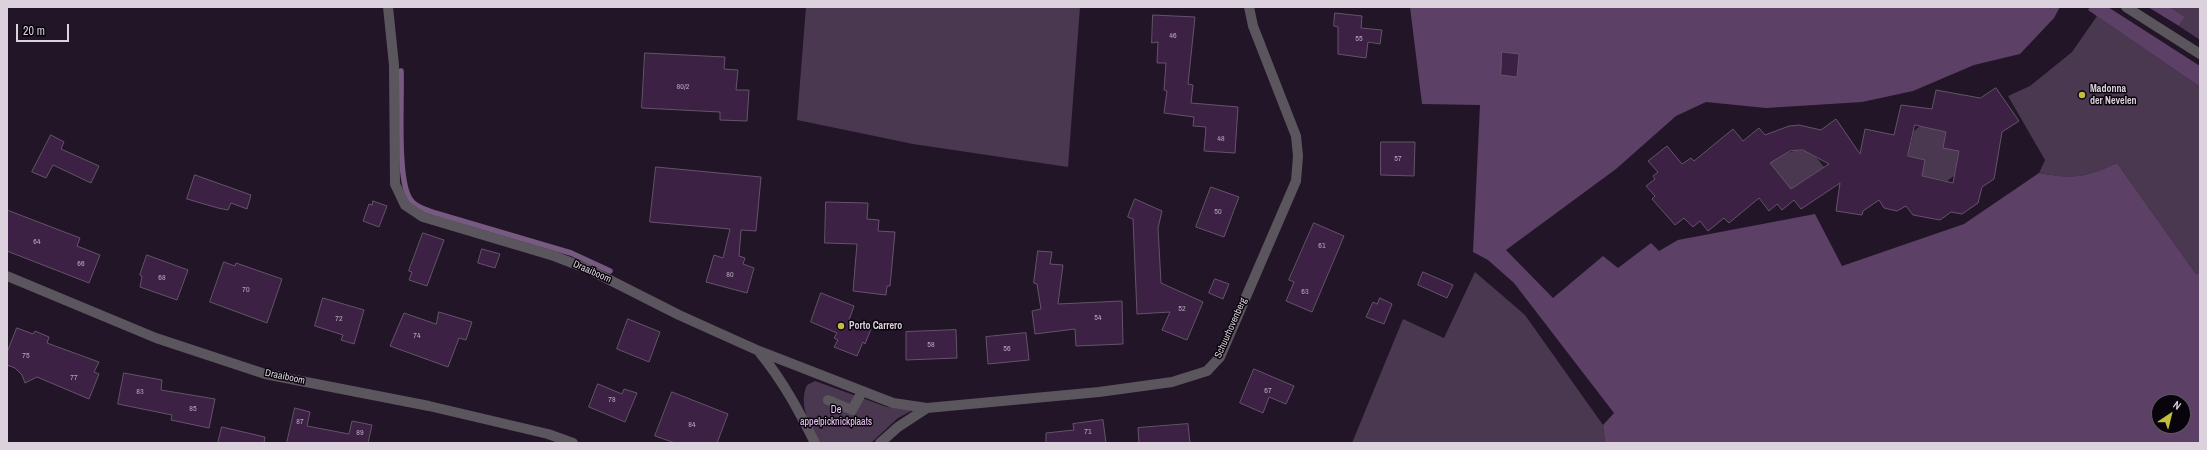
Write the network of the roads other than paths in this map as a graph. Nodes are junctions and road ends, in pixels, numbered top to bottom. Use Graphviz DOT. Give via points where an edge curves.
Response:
graph roads {
  1 [pos="388,7"];
  2 [pos="1249,7"];
  3 [pos="2126,7"];
  4 [pos="2200,54"];
  5 [pos="7,276"];
  6 [pos="759,351"];
  7 [pos="862,392"];
  8 [pos="828,400"];
  9 [pos="927,408"];
  10 [pos="573,443"];
  11 [pos="815,443"];
  12 [pos="880,443"];
  1 -- 6 [label="street, Draaiboom" via="394,65 395,184 404,205 423,217 554,256 588,269 679,315"];
  2 -- 9 [label="street, Schuurhovenberg" via="1296,136 1296,181 1220,357 1207,371 1172,382 1099,392"];
  3 -- 4 [label="street"];
  5 -- 10 [label="street, Draaiboom" via="156,338 265,374 429,406 548,434"];
  6 -- 7 [label="street, Draaiboom"];
  6 -- 11 [label="street, Draaiboom" via="776,372 795,403"];
  7 -- 8 [label="street" via="852,410"];
  7 -- 9 [label="street, Draaiboom" via="893,404"];
  9 -- 12 [label="street, Schuurhovenberg" via="898,427"];
}
